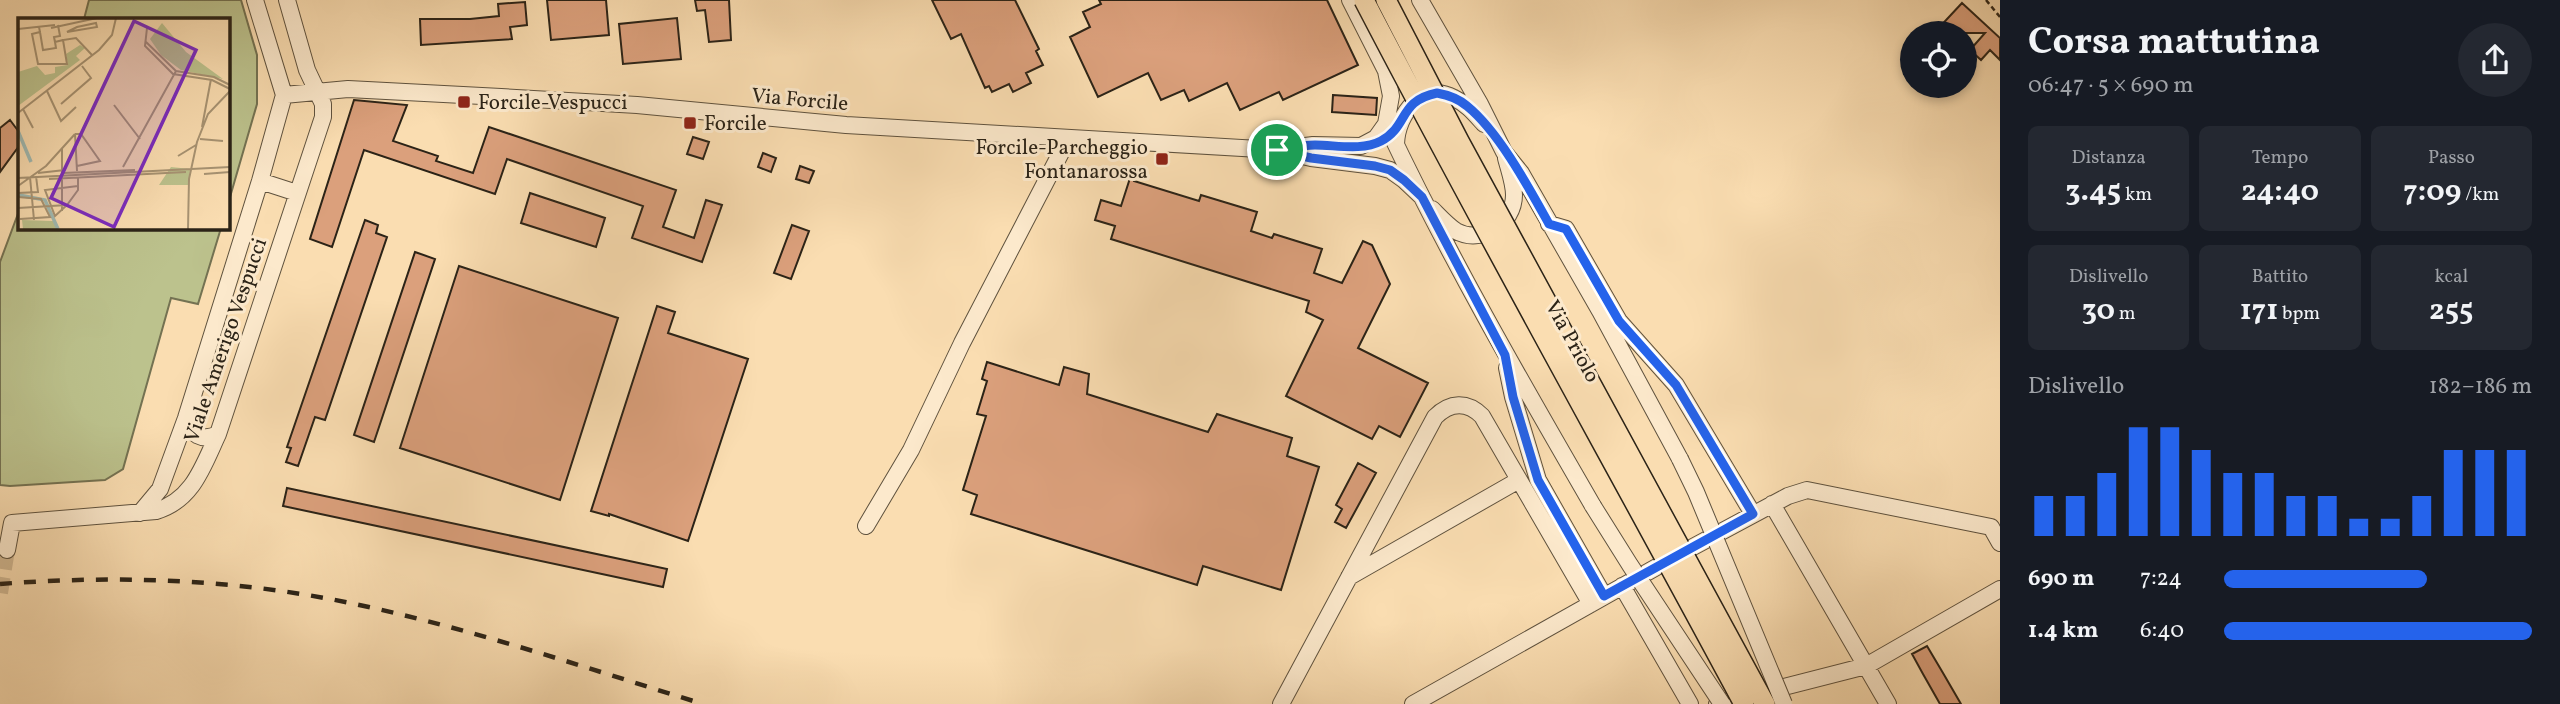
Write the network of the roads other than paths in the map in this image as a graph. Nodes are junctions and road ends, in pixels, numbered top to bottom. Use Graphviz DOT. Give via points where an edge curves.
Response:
graph roads {
  1 [pos="256,0"];
  2 [pos="287,0"];
  3 [pos="1350,0"];
  4 [pos="1364,0"];
  5 [pos="1386,0"];
  6 [pos="1420,0"];
  7 [pos="319,93"];
  8 [pos="284,95"];
  9 [pos="1393,132"];
  10 [pos="1068,139"];
  11 [pos="1501,146"];
  12 [pos="1277,150"];
  13 [pos="260,181"];
  14 [pos="297,192"];
  15 [pos="1423,200"];
  16 [pos="1549,224"];
  17 [pos="1505,355"];
  18 [pos="186,418"];
  19 [pos="218,434"];
  20 [pos="1519,480"];
  21 [pos="1772,504"];
  22 [pos="140,513"];
  23 [pos="1753,514"];
  24 [pos="866,526"];
  25 [pos="1995,528"];
  26 [pos="2000,543"];
  27 [pos="7,550"];
  28 [pos="1678,555"];
  29 [pos="1349,577"];
  30 [pos="1622,586"];
  31 [pos="2000,589"];
  32 [pos="1597,600"];
  33 [pos="1866,666"];
  34 [pos="1755,702"];
  35 [pos="1281,704"];
  36 [pos="1413,704"];
  37 [pos="1690,704"];
  38 [pos="1719,704"];
  39 [pos="1784,704"];
  40 [pos="1888,704"];
  1 -- 8 [label="street"];
  2 -- 7 [label="street, Viale Amerigo Vespucci" via="307,70"];
  3 -- 9 [label="street" via="1386,71"];
  4 -- 34 [label="main road, Via Priolo, bridge" via="1445,157 1619,470"];
  5 -- 34 [label="main road, Via Priolo, bridge"];
  6 -- 11 [label="street"];
  7 -- 8 [label="street, Via Forcile"];
  7 -- 10 [label="street, Via Forcile" via="348,89 637,105 846,125"];
  7 -- 14 [label="street, Viale Amerigo Vespucci" via="323,117"];
  8 -- 13 [label="street"];
  9 -- 11 [label="street" via="1412,104 1437,93 1468,106"];
  9 -- 12 [label="street" via="1361,146"];
  9 -- 15 [label="street"];
  10 -- 12 [label="street, Via Forcile"];
  10 -- 24 [label="street" via="911,450"];
  11 -- 15 [label="street" via="1514,195 1512,207 1496,229 1482,235 1464,234"];
  11 -- 16 [label="street"];
  12 -- 15 [label="street" via="1390,170"];
  13 -- 14 [label="street"];
  13 -- 18 [label="street"];
  14 -- 19 [label="street, Viale Amerigo Vespucci"];
  15 -- 17 [label="street"];
  16 -- 23 [label="street" via="1566,229 1619,321 1676,385"];
  16 -- 39 [label="street, bridge" via="1680,459"];
  17 -- 32 [label="street" via="1538,480"];
  17 -- 38 [label="street, bridge" via="1593,506"];
  18 -- 19 [label="street" via="193,434 201,438"];
  18 -- 22 [label="street" via="160,489"];
  19 -- 22 [label="street, Viale Amerigo Vespucci" via="200,474 181,499 171,507"];
  20 -- 29 [label="street"];
  20 -- 29 [label="street" via="1474,408 1454,405 1443,409"];
  20 -- 32 [label="street"];
  21 -- 23 [label="street"];
  21 -- 25 [label="street" via="1807,491"];
  21 -- 33 [label="street"];
  22 -- 27 [label="street, Viale Amerigo Vespucci" via="12,523"];
  23 -- 28 [label="street"];
  25 -- 26 [label="street"];
  28 -- 30 [label="street"];
  28 -- 34 [label="street"];
  29 -- 35 [label="street"];
  30 -- 32 [label="street"];
  30 -- 37 [label="street"];
  31 -- 33 [label="street"];
  32 -- 36 [label="street"];
  33 -- 34 [label="street"];
  33 -- 40 [label="street"];
  34 -- 38 [label="street"];
}
